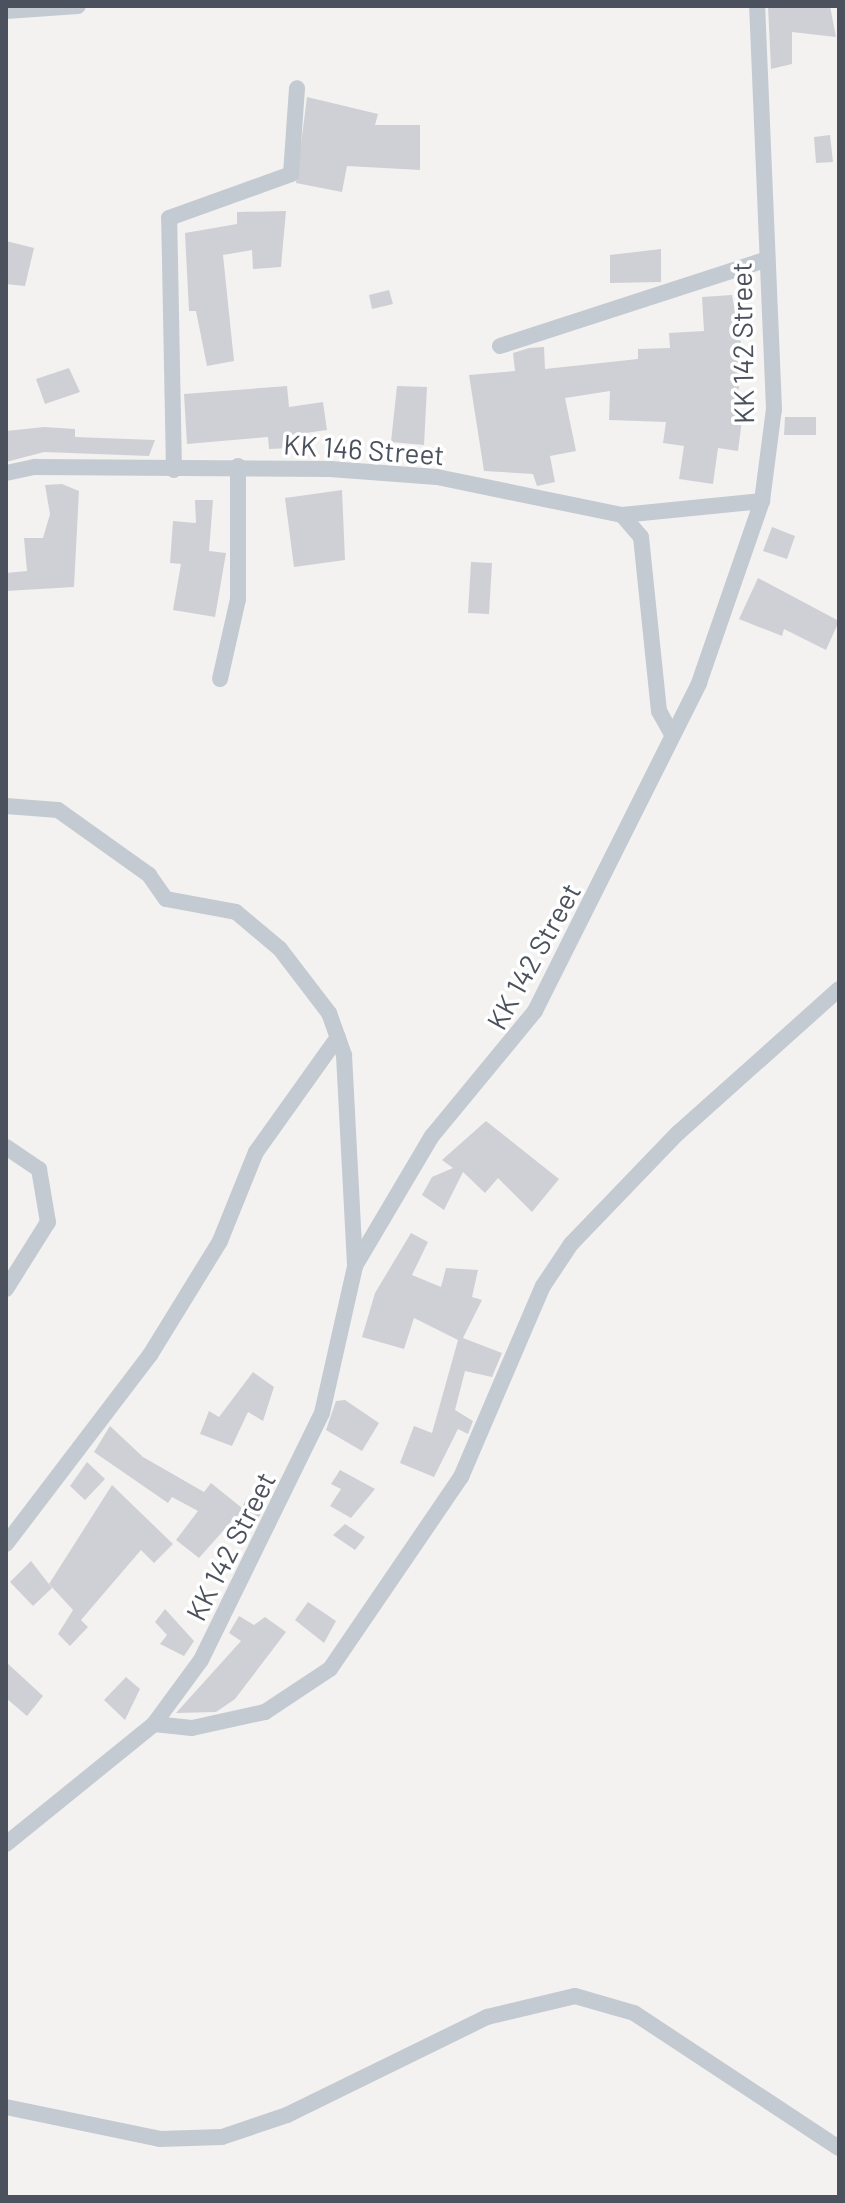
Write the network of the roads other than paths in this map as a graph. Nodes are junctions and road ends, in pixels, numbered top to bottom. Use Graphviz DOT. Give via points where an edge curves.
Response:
graph roads {
  1 [pos="78,6"];
  2 [pos="757,6"];
  3 [pos="6,11"];
  4 [pos="297,88"];
  5 [pos="767,259"];
  6 [pos="500,346"];
  7 [pos="238,466"];
  8 [pos="174,470"];
  9 [pos="6,473"];
  10 [pos="762,501"];
  11 [pos="622,515"];
  12 [pos="220,679"];
  13 [pos="671,733"];
  14 [pos="6,806"];
  15 [pos="839,989"];
  16 [pos="338,1037"];
  17 [pos="6,1147"];
  18 [pos="355,1266"];
  19 [pos="6,1289"];
  20 [pos="6,1544"];
  21 [pos="154,1724"];
  22 [pos="6,1844"];
  23 [pos="6,2107"];
  24 [pos="839,2148"];
  1 -- 3 [label="street"];
  2 -- 5 [label="street, KK 142 Street"];
  4 -- 8 [label="street" via="291,174 169,218"];
  5 -- 6 [label="street"];
  5 -- 10 [label="street, KK 142 Street" via="774,409"];
  7 -- 8 [label="street, KK 146 Street"];
  7 -- 11 [label="street, KK 146 Street" via="437,477"];
  7 -- 12 [label="street" via="238,599"];
  8 -- 9 [label="street, KK 146 Street"];
  10 -- 11 [label="street, KK 146 Street"];
  10 -- 13 [label="street, KK 142 Street" via="699,683"];
  11 -- 13 [label="street" via="641,537 659,711"];
  13 -- 18 [label="street, KK 142 Street" via="624,845 535,1011 432,1136"];
  14 -- 16 [label="street" via="58,810 149,875 166,899 236,912 259,926 329,1013"];
  15 -- 21 [label="street" via="678,1133 571,1244 543,1286 461,1477 330,1669 265,1712 192,1728"];
  16 -- 18 [label="street" via="350,1118"];
  16 -- 20 [label="street" via="263,1139 220,1241 150,1355"];
  17 -- 19 [label="street" via="39,1169 48,1222"];
  18 -- 21 [label="street, KK 142 Street" via="312,1439 227,1614"];
  21 -- 22 [label="street, KK 142 Street"];
  23 -- 24 [label="street" via="160,2139 222,2137 287,2115 487,2017 575,1996 634,2013"];
}
